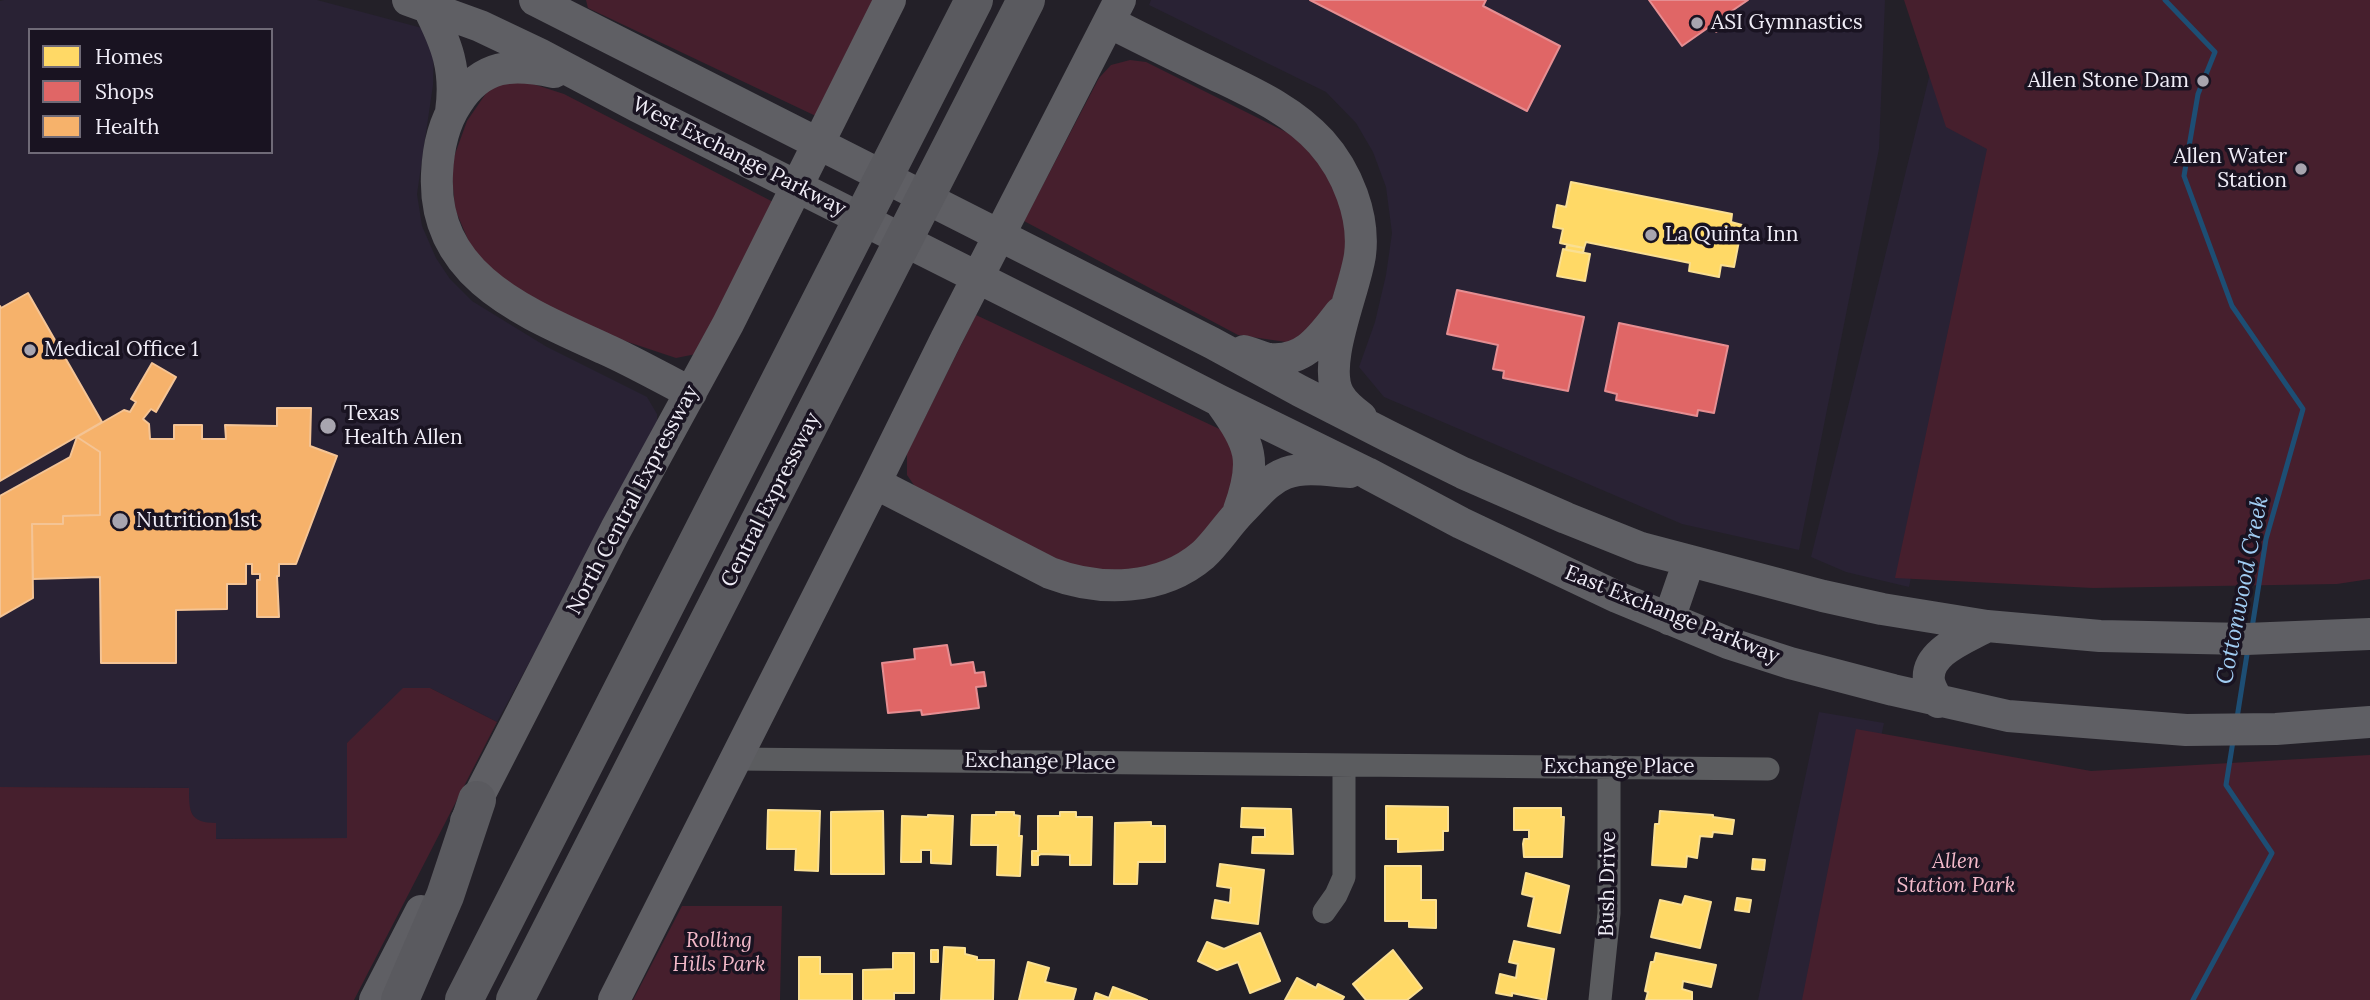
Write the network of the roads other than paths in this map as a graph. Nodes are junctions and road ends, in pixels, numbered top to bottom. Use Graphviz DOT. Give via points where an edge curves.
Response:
graph roads {
  1 [pos="535,0"];
  2 [pos="890,0"];
  3 [pos="974,0"];
  4 [pos="1026,0"];
  5 [pos="418,3"];
  6 [pos="571,9"];
  7 [pos="1115,11"];
  8 [pos="582,77"];
  9 [pos="451,112"];
  10 [pos="1349,301"];
  11 [pos="1066,322"];
  12 [pos="1212,343"];
  13 [pos="691,393"];
  14 [pos="1220,401"];
  15 [pos="1388,436"];
  16 [pos="1367,473"];
  17 [pos="875,484"];
  18 [pos="1238,515"];
  19 [pos="1689,561"];
  20 [pos="1669,619"];
  21 [pos="1987,626"];
  22 [pos="2363,635"];
  23 [pos="1938,702"];
  24 [pos="2367,723"];
  25 [pos="735,759"];
  26 [pos="1344,765"];
  27 [pos="1609,767"];
  28 [pos="1768,769"];
  29 [pos="477,800"];
  30 [pos="1324,912"];
  31 [pos="375,1000"];
  32 [pos="400,1000"];
  33 [pos="464,1000"];
  34 [pos="515,1000"];
  35 [pos="614,1000"];
  36 [pos="1600,1000"];
  1 -- 6 [label="main road"];
  2 -- 13 [label="main road, North Central Expressway"];
  3 -- 33 [label="highway"];
  4 -- 34 [label="highway, Central Expressway"];
  5 -- 8 [label="main road, West Exchange Parkway" via="480,26"];
  5 -- 9 [label="main road" via="444,40 452,68"];
  6 -- 12 [label="main road" via="755,113"];
  7 -- 10 [label="main road" via="1288,112 1322,143 1337,162 1359,220 1360,254"];
  7 -- 17 [label="main road"];
  8 -- 9 [label="main road" via="508,66 485,73 466,89"];
  8 -- 11 [label="main road, West Exchange Parkway"];
  9 -- 13 [label="main road" via="436,187 449,240 473,271 492,291 538,318"];
  10 -- 12 [label="main road" via="1318,342 1289,358 1269,359"];
  10 -- 15 [label="main road" via="1333,376 1349,408"];
  11 -- 14 [label="main road, East Exchange Parkway"];
  12 -- 15 [label="main road"];
  13 -- 29 [label="main road, North Central Expressway"];
  14 -- 16 [label="main road, East Exchange Parkway"];
  14 -- 18 [label="main road" via="1245,442 1249,462 1250,477"];
  15 -- 19 [label="main road" via="1566,518 1641,548"];
  16 -- 18 [label="main road" via="1288,472 1260,489"];
  16 -- 20 [label="main road, East Exchange Parkway" via="1461,523"];
  17 -- 18 [label="main road" via="1050,573 1098,586 1150,581 1186,567 1204,554"];
  17 -- 25 [label="main road"];
  19 -- 20 [label="main road"];
  19 -- 21 [label="main road" via="1882,609"];
  20 -- 23 [label="main road, East Exchange Parkway" via="1790,663"];
  21 -- 22 [label="main road" via="2099,636 2246,639"];
  21 -- 23 [label="main road" via="1935,658 1929,684"];
  23 -- 24 [label="main road, East Exchange Parkway" via="2008,716 2199,730"];
  25 -- 26 [label="street, Exchange Place"];
  25 -- 35 [label="main road"];
  26 -- 27 [label="street, Exchange Place"];
  26 -- 30 [label="street" via="1344,877"];
  27 -- 28 [label="street, Exchange Place"];
  27 -- 36 [label="street, Bush Drive" via="1609,913"];
  29 -- 31 [label="main road, North Central Expressway"];
  29 -- 32 [label="highway" via="445,896"];
}
